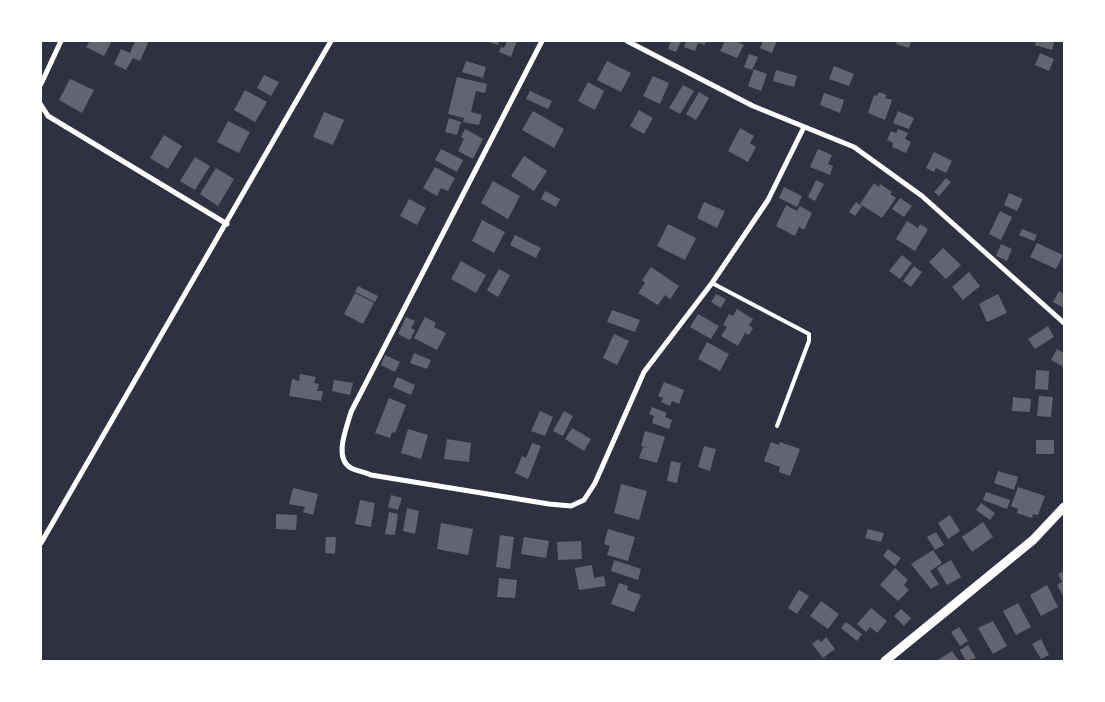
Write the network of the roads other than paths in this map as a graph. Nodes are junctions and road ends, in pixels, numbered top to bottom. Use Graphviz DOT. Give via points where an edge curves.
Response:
graph roads {
  1 [pos="61,41"];
  2 [pos="331,41"];
  3 [pos="542,41"];
  4 [pos="627,41"];
  5 [pos="41,84"];
  6 [pos="41,105"];
  7 [pos="804,127"];
  8 [pos="227,224"];
  9 [pos="712,283"];
  10 [pos="1064,323"];
  11 [pos="777,426"];
  12 [pos="1064,507"];
  13 [pos="41,543"];
  14 [pos="885,661"];
  1 -- 5 [label="street"];
  2 -- 8 [label="street"];
  3 -- 9 [label="street" via="351,412 341,454 344,462 350,468 371,474 549,504 571,506 584,500 595,483 644,372"];
  4 -- 7 [label="street" via="753,106"];
  6 -- 8 [label="street" via="48,116"];
  7 -- 9 [label="street" via="768,200"];
  7 -- 10 [label="street" via="854,147 922,196"];
  8 -- 13 [label="street"];
  9 -- 11 [label="lane" via="808,334 809,342"];
  12 -- 14 [label="street" via="1034,540"];
}
